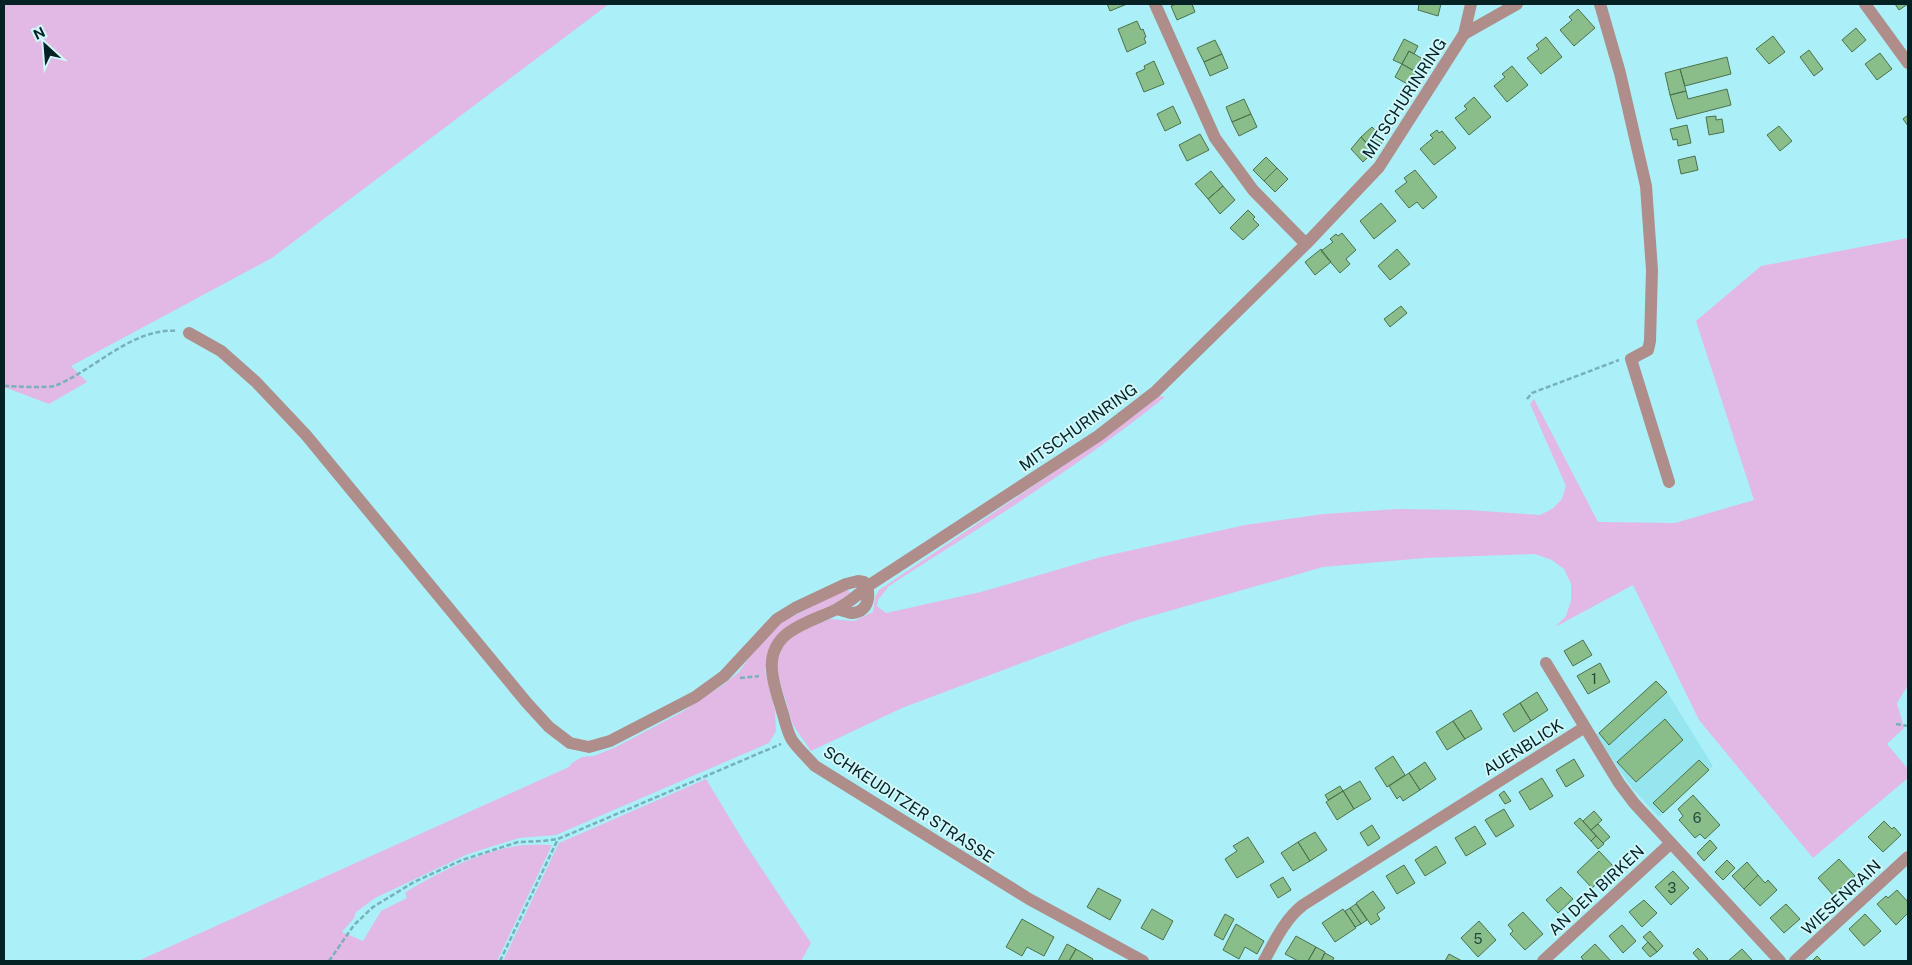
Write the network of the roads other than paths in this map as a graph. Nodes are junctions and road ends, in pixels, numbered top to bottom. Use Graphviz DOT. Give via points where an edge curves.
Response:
graph roads {
  1 [pos="1155,4"];
  2 [pos="1471,4"];
  3 [pos="1517,4"];
  4 [pos="1600,4"];
  5 [pos="1865,4"];
  6 [pos="1464,34"];
  7 [pos="1908,63"];
  8 [pos="1306,244"];
  9 [pos="189,332"];
  10 [pos="1669,482"];
  11 [pos="868,586"];
  12 [pos="1546,663"];
  13 [pos="1585,727"];
  14 [pos="1671,843"];
  15 [pos="1908,857"];
  16 [pos="1142,961"];
  17 [pos="1264,961"];
  18 [pos="1544,961"];
  19 [pos="1780,961"];
  20 [pos="1795,961"];
  1 -- 8 [label="street" via="1214,138 1253,190"];
  2 -- 6 [label="street, MITSCHURINRING"];
  3 -- 6 [label="street"];
  4 -- 10 [label="street" via="1646,186 1652,270 1650,341 1648,350 1631,359"];
  5 -- 7 [label="street"];
  6 -- 8 [label="street, MITSCHURINRING" via="1388,156"];
  8 -- 11 [label="street, MITSCHURINRING" via="1126,416"];
  9 -- 11 [label="street" via="221,350 299,428 528,703 549,727 570,742 589,748 610,741 695,697 724,676 777,619 846,584 858,581"];
  11 -- 16 [label="street, SCHKEUDITZER STRASSE" via="837,609 801,625 781,639 774,652 771,672 792,740 816,766 1029,899"];
  12 -- 13 [label="street"];
  13 -- 14 [label="street, AUENBLICK" via="1619,783"];
  13 -- 17 [label="street, AUENBLICK" via="1303,905 1285,922"];
  14 -- 18 [label="street, AN DEN BIRKEN"];
  14 -- 19 [label="street, AUENBLICK"];
  15 -- 20 [label="street, WIESENRAIN"];
}
